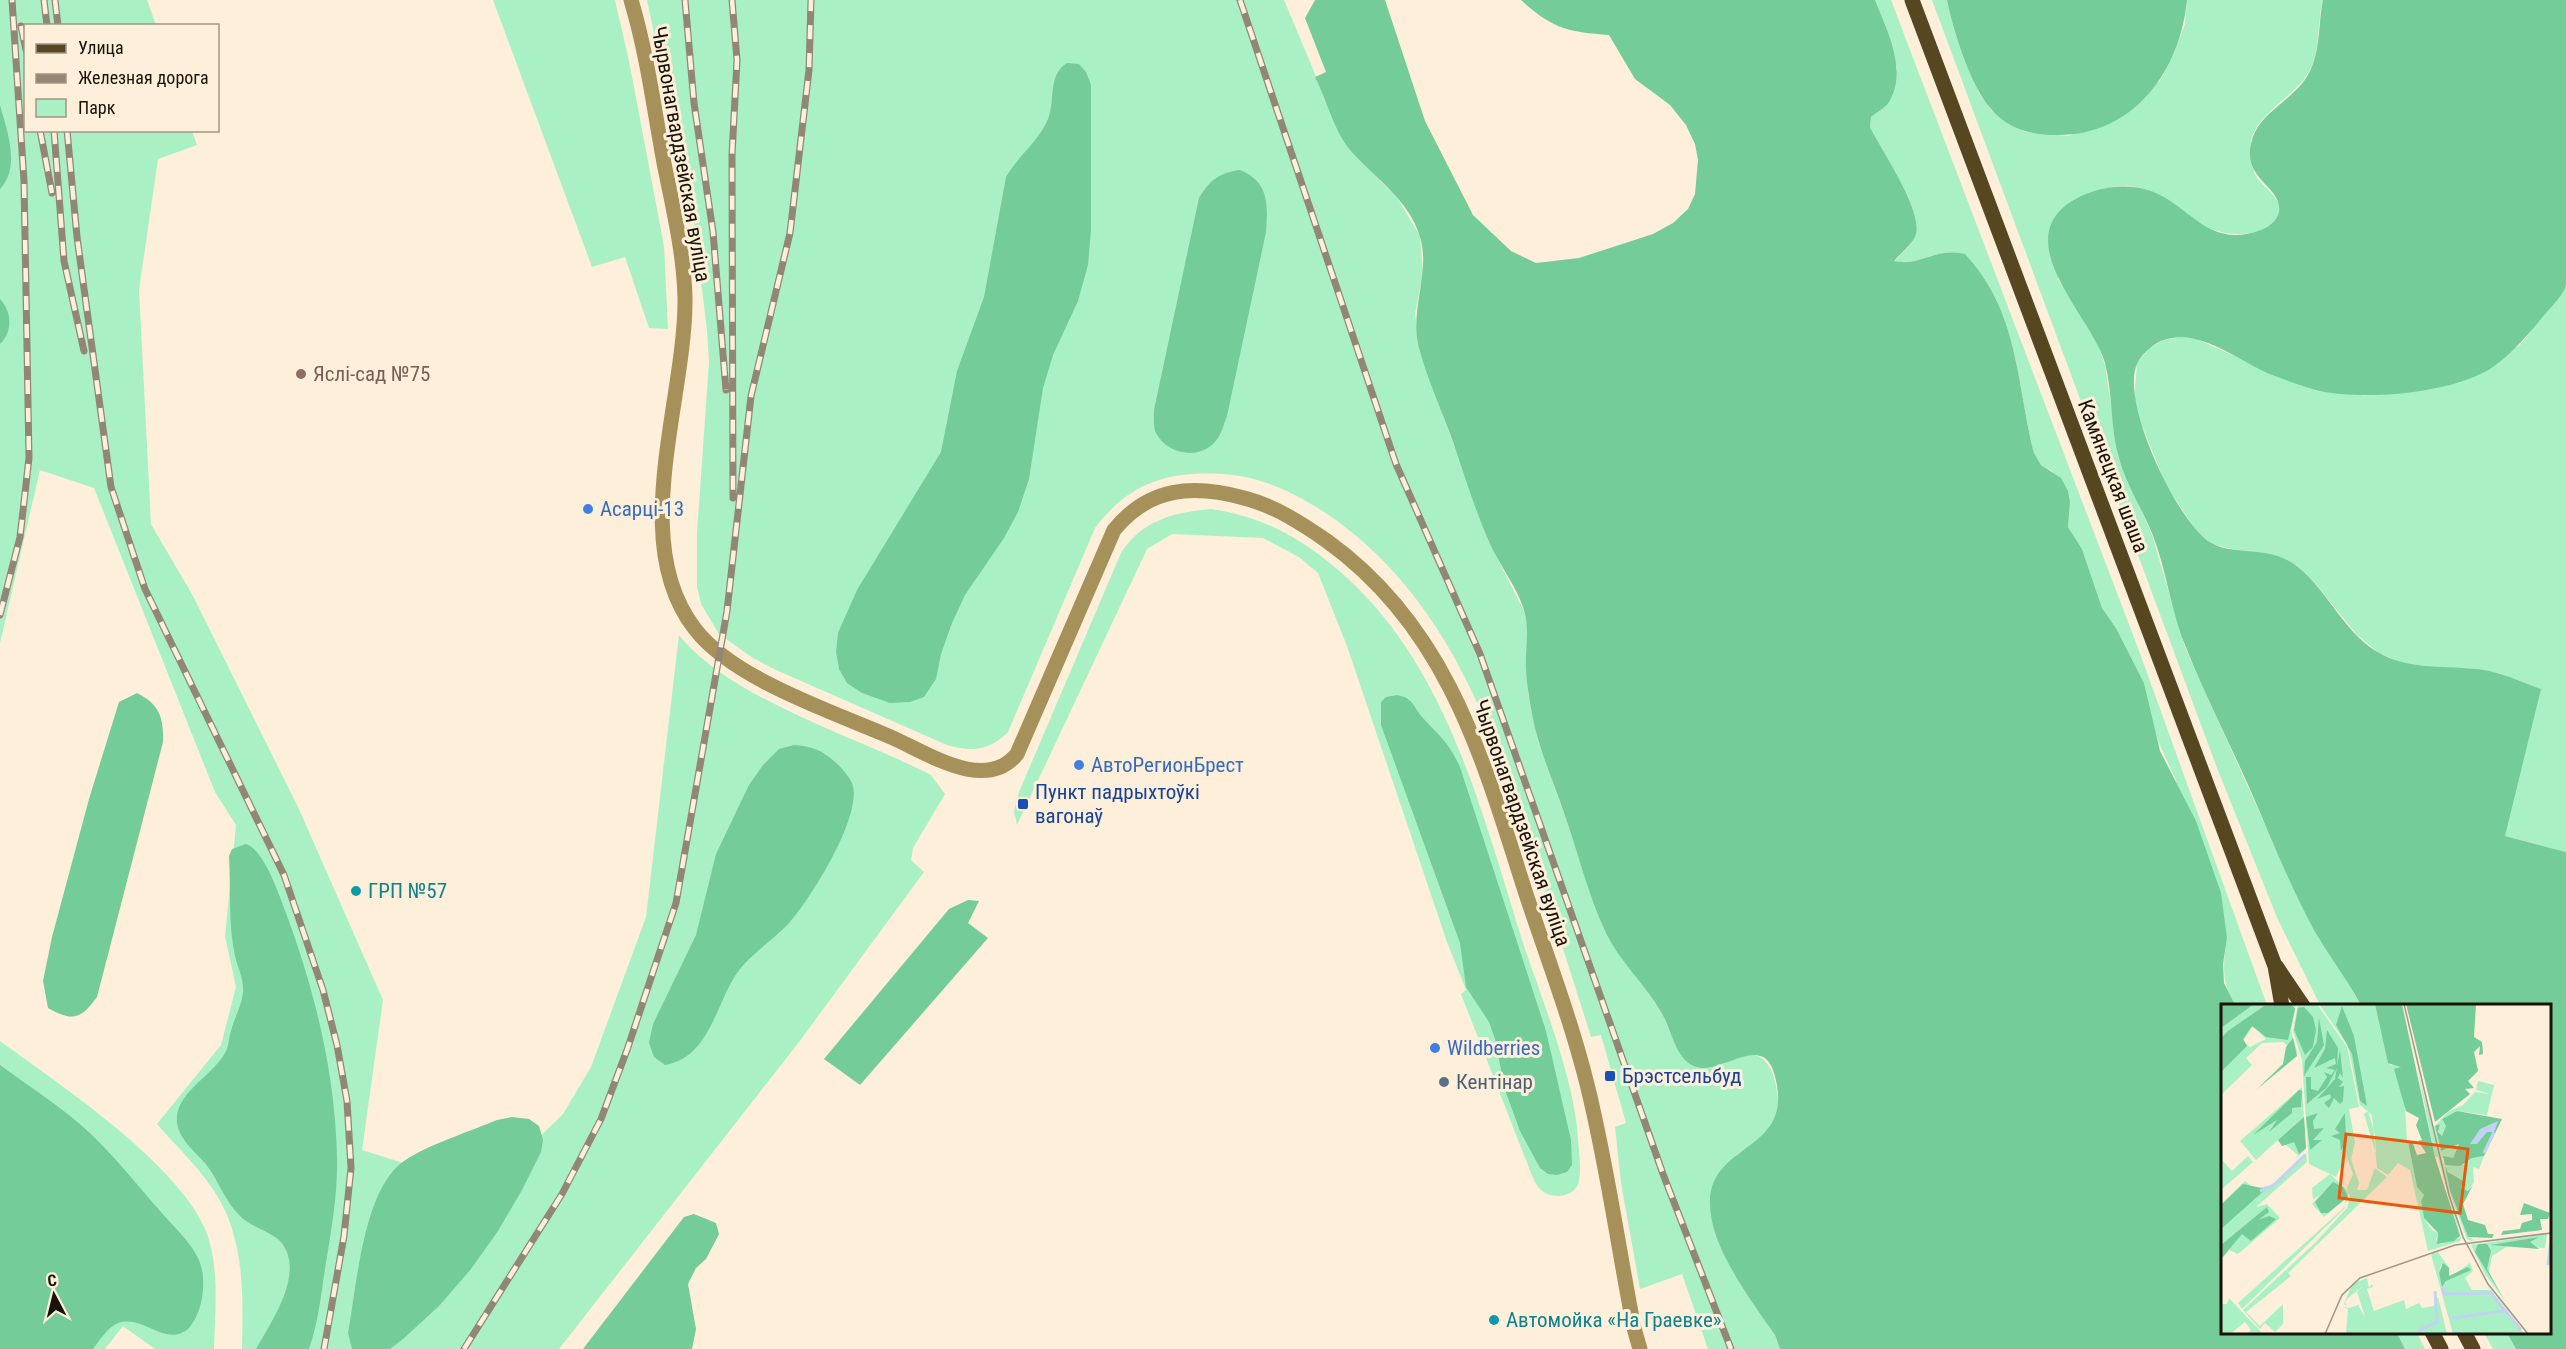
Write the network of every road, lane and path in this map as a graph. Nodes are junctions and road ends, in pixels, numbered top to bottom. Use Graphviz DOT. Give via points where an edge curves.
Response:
graph roads {
  1 [pos="630,0"];
  2 [pos="1912,0"];
  3 [pos="2275,966"];
  4 [pos="2282,1004"];
  5 [pos="2302,1004"];
  6 [pos="2433,1334"];
  7 [pos="2465,1334"];
  8 [pos="1640,1349"];
  9 [pos="2440,1349"];
  10 [pos="2473,1349"];
  1 -- 8 [label="street, Чырвонагвардзейская вуліца" via="642,43 682,262 684,331 665,477 663,529 672,582 682,610 696,632 732,661 775,687 953,766 990,771 1006,765 1017,754 1114,530 1128,513 1146,501 1170,492 1195,490 1242,497 1279,511 1345,554 1378,583 1438,662 1463,710 1487,771 1586,1081"];
  2 -- 3 [label="main road, Камянецкая шаша"];
  3 -- 4 [label="main road, Камянецкая шаша"];
  3 -- 5 [label="main road, Камянецкая шаша"];
  6 -- 9 [label="main road"];
  7 -- 10 [label="main road"];
}
